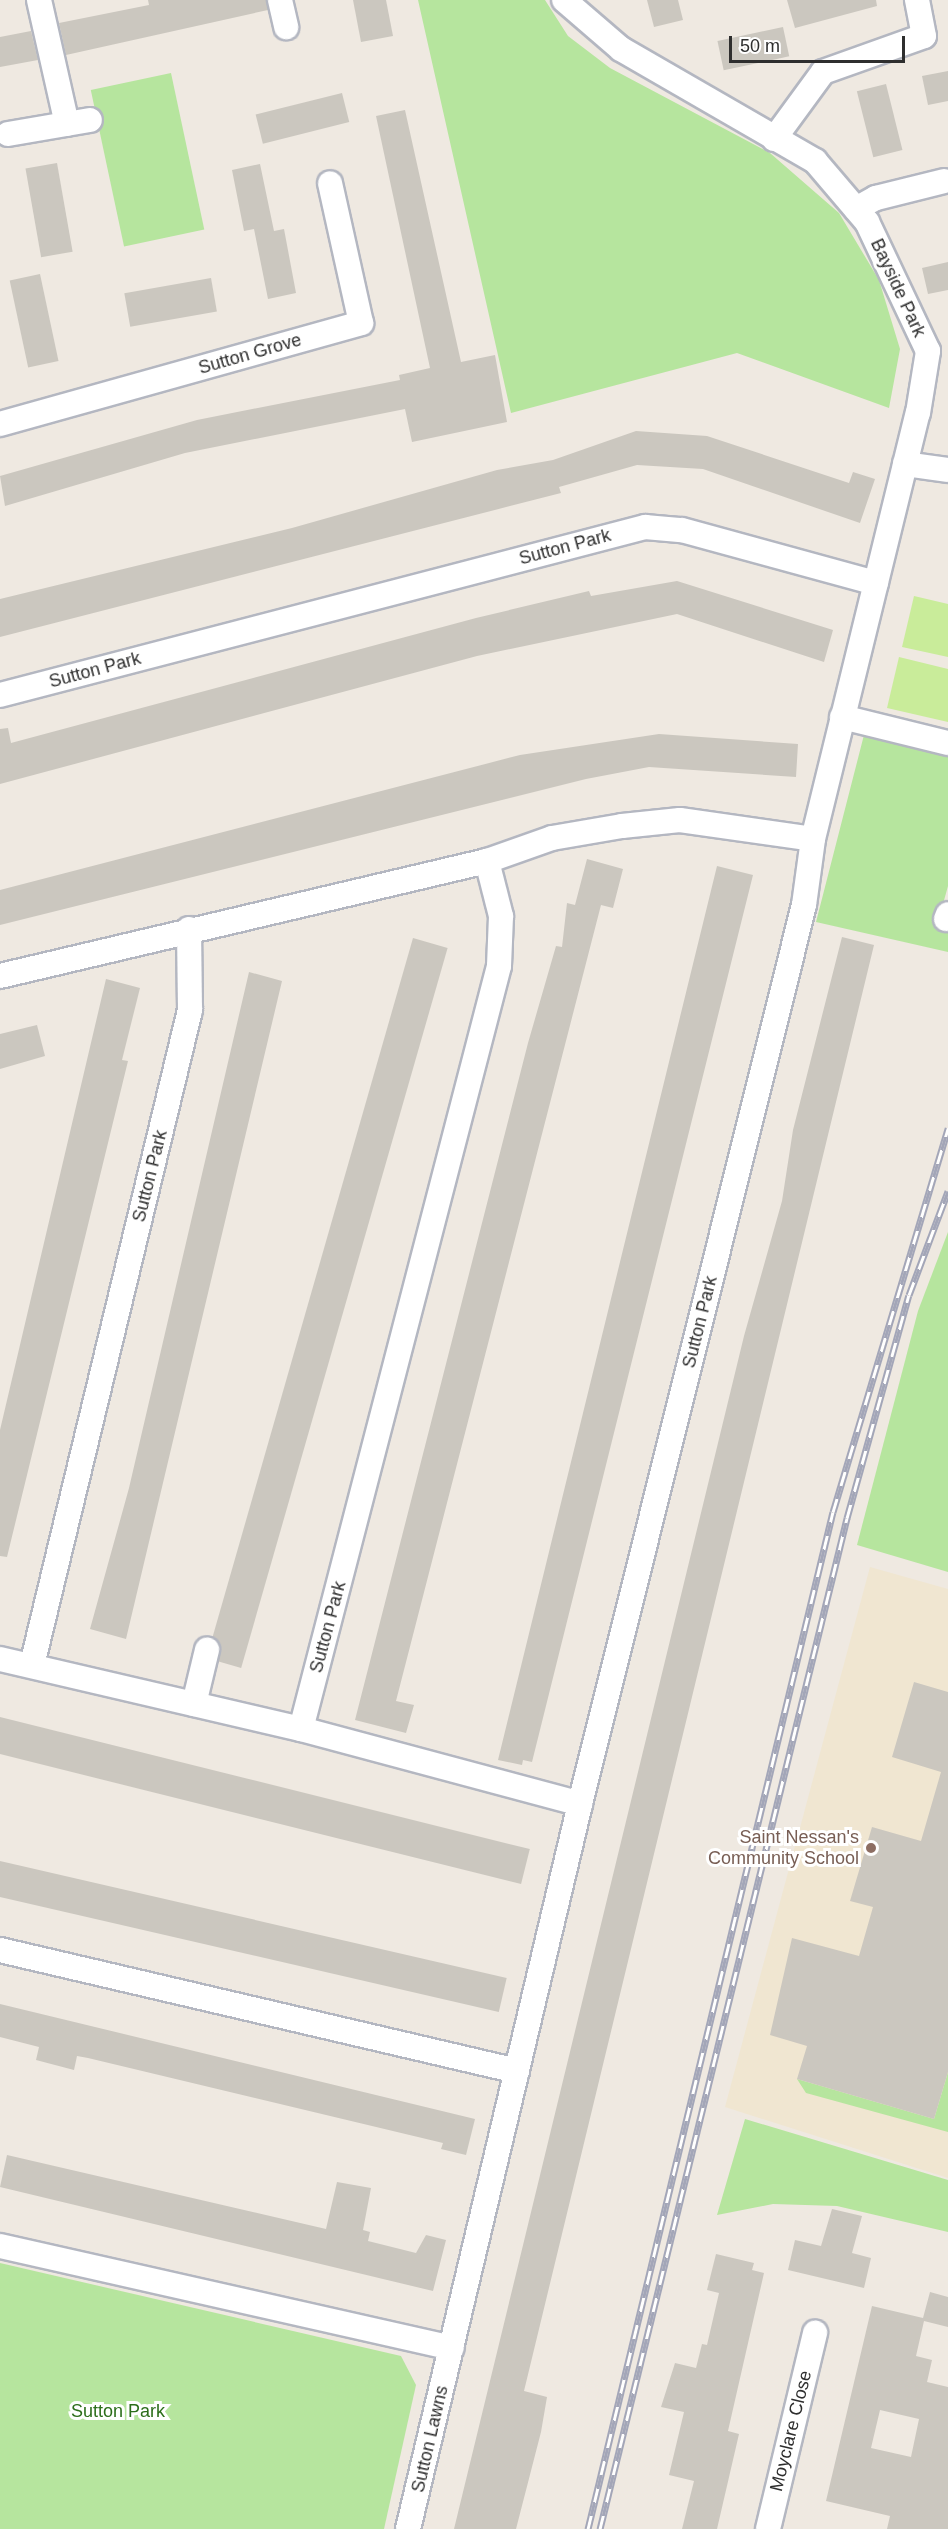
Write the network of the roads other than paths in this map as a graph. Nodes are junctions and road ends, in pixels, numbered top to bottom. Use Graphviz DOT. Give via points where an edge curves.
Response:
graph roads {
  1 [pos="39,0"];
  2 [pos="280,0"];
  3 [pos="564,0"];
  4 [pos="917,0"];
  5 [pos="286,27"];
  6 [pos="8,134"];
  7 [pos="774,139"];
  8 [pos="944,181"];
  9 [pos="330,183"];
  10 [pos="856,209"];
  11 [pos="938,350"];
  12 [pos="0,424"];
  13 [pos="905,464"];
  14 [pos="948,470"];
  15 [pos="876,583"];
  16 [pos="0,695"];
  17 [pos="842,717"];
  18 [pos="948,743"];
  19 [pos="813,839"];
  20 [pos="487,861"];
  21 [pos="189,929"];
  22 [pos="0,976"];
  23 [pos="207,1650"];
  24 [pos="0,1659"];
  25 [pos="32,1665"];
  26 [pos="194,1704"];
  27 [pos="301,1729"];
  28 [pos="580,1804"];
  29 [pos="0,1950"];
  30 [pos="517,2071"];
  31 [pos="0,2246"];
  32 [pos="815,2333"];
  33 [pos="452,2348"];
  34 [pos="408,2529"];
  35 [pos="768,2529"];
  1 -- 6 [label="street" via="79,122"];
  2 -- 5 [label="street"];
  3 -- 7 [label="street, Bayside Park" via="621,49"];
  4 -- 7 [label="street" via="924,36 823,72"];
  7 -- 10 [label="street, Bayside Park" via="815,161"];
  8 -- 10 [label="street" via="876,198"];
  9 -- 12 [label="street, Sutton Grove" via="361,323"];
  10 -- 11 [label="street, Bayside Park"];
  11 -- 13 [label="street, Bayside Park"];
  13 -- 14 [label="street"];
  13 -- 15 [label="street, Bayside Park"];
  15 -- 16 [label="street, Sutton Park" via="682,530 645,526"];
  15 -- 17 [label="street, Sutton Park"];
  17 -- 18 [label="street"];
  17 -- 19 [label="street, Sutton Park"];
  19 -- 20 [label="street" via="680,820 552,838"];
  19 -- 28 [label="street, Sutton Park" via="804,905"];
  20 -- 21 [label="street"];
  20 -- 27 [label="street, Sutton Park" via="501,916 499,966"];
  21 -- 22 [label="street"];
  21 -- 25 [label="street, Sutton Park" via="190,1010"];
  23 -- 26 [label="street"];
  24 -- 25 [label="street"];
  25 -- 26 [label="street"];
  26 -- 27 [label="street"];
  27 -- 28 [label="street"];
  28 -- 30 [label="street, Sutton Park"];
  29 -- 30 [label="street"];
  30 -- 33 [label="street, Sutton Park"];
  31 -- 33 [label="street"];
  32 -- 35 [label="street, Moyclare Close"];
  33 -- 34 [label="street, Sutton Lawns"];
}
